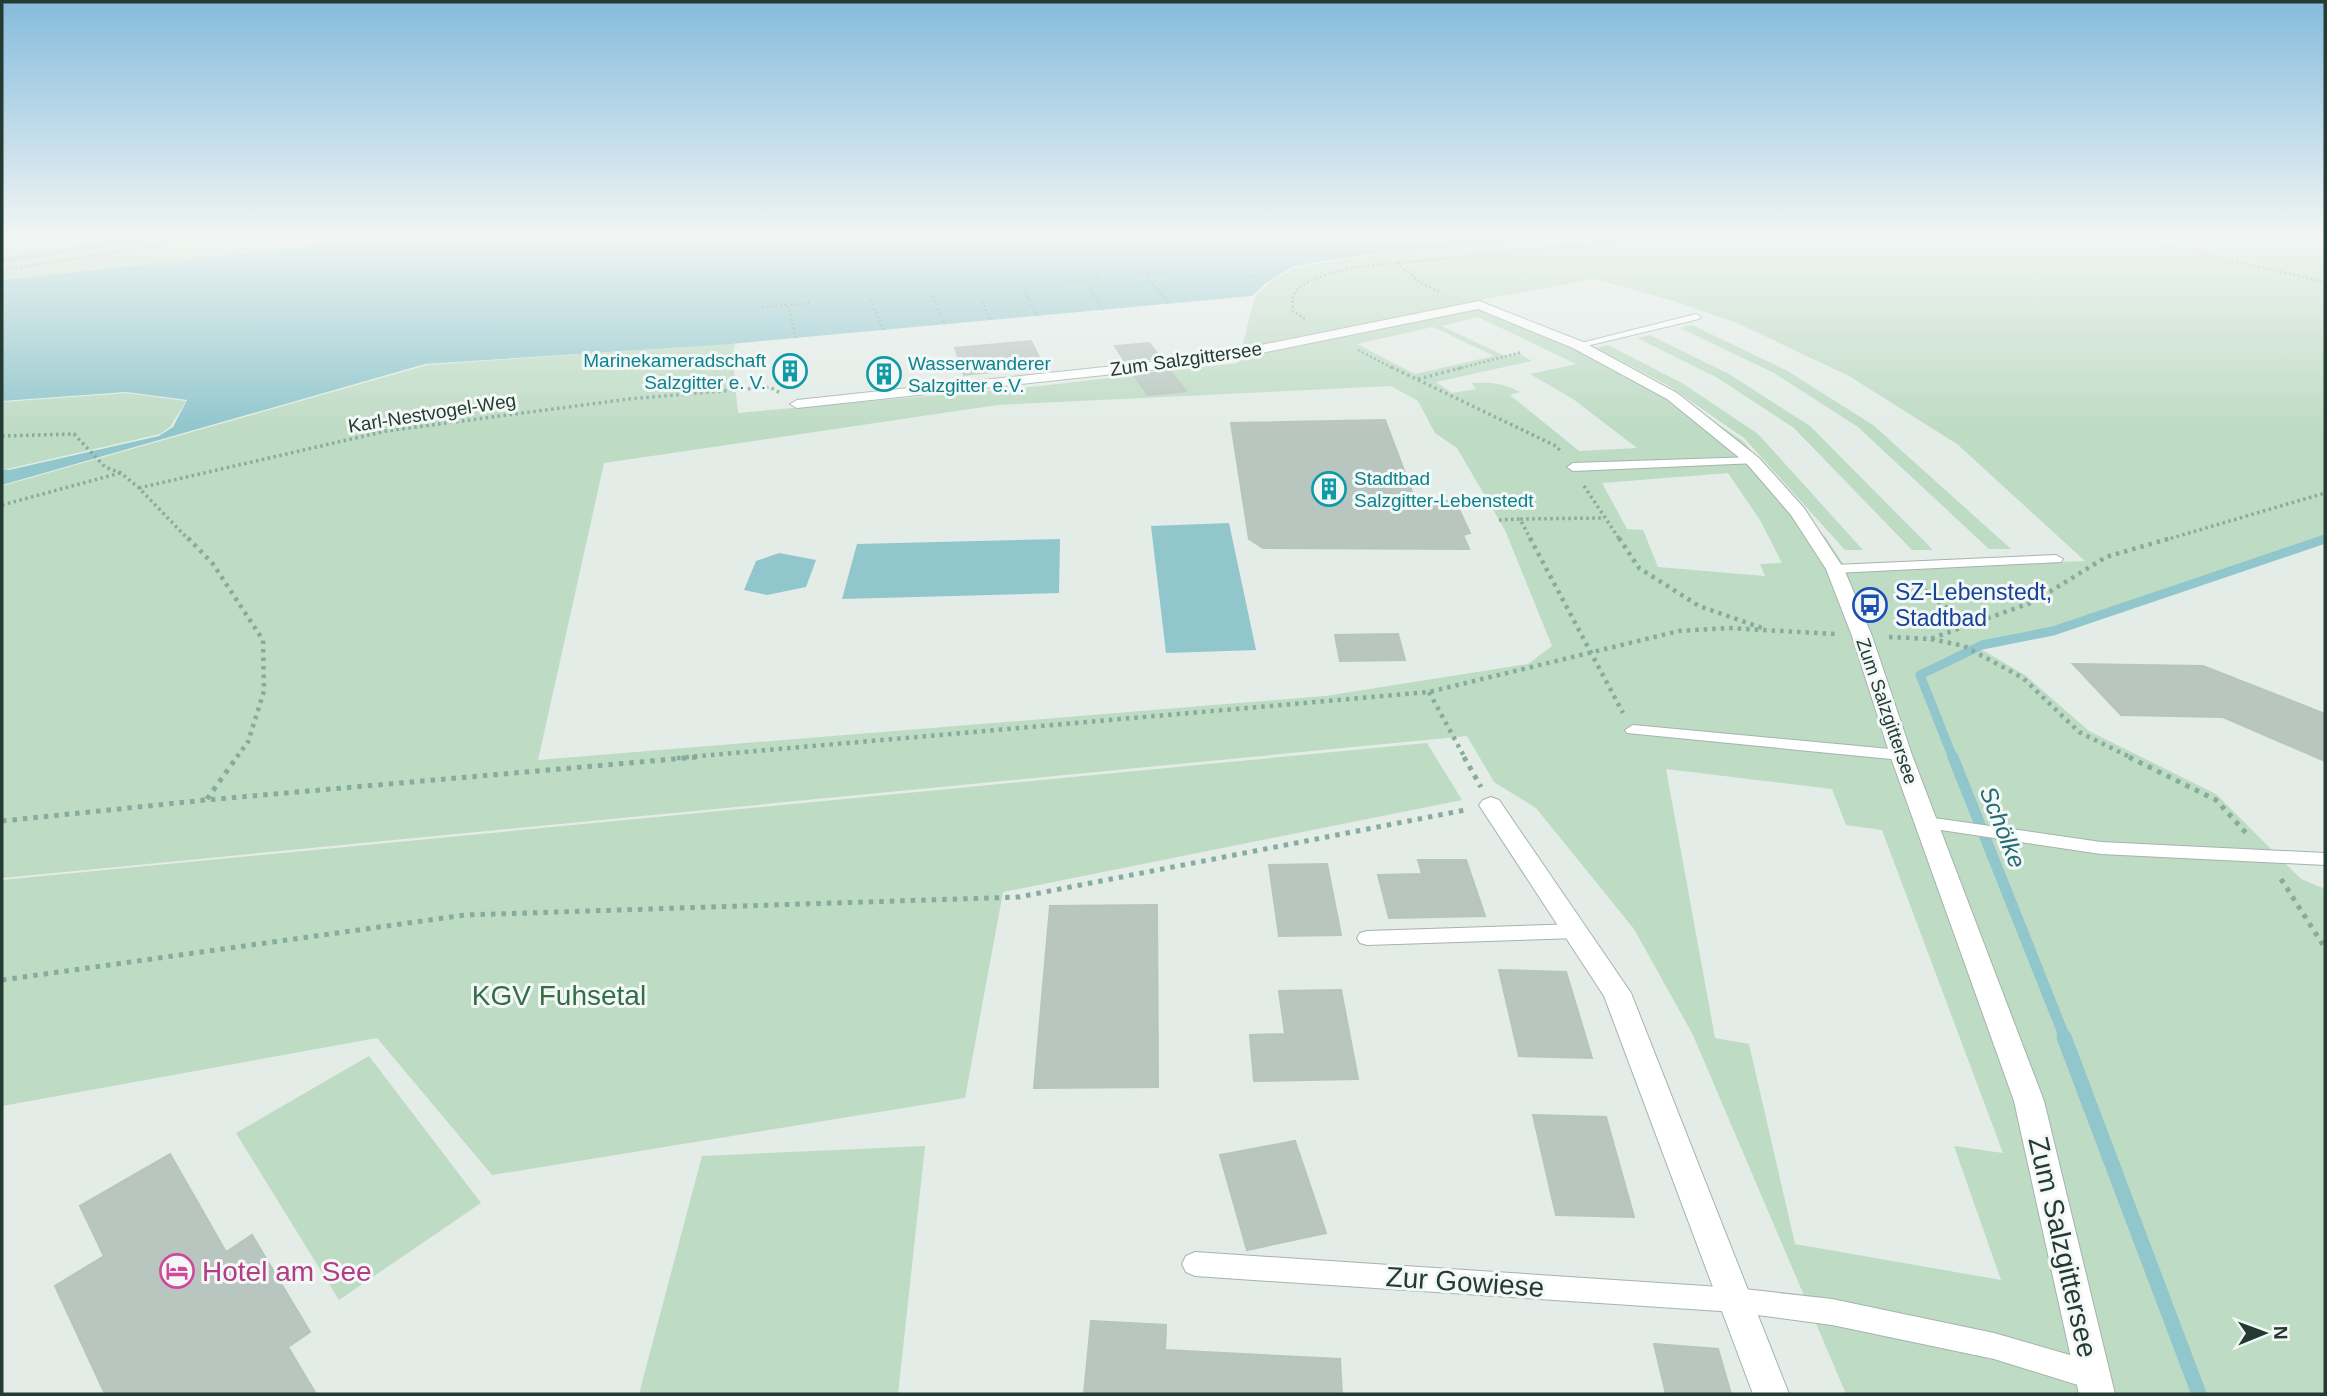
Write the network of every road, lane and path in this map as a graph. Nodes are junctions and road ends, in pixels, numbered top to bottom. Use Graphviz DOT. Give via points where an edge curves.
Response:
graph roads {
  1 [pos="870,300"];
  2 [pos="934,300"];
  3 [pos="982,300"];
  4 [pos="1029,300"];
  5 [pos="1096,300"];
  6 [pos="1167,300"];
  7 [pos="1292,300"];
  8 [pos="1458,300"];
  9 [pos="810,303"];
  10 [pos="1169,303"];
  11 [pos="788,305"];
  12 [pos="1471,306"];
  13 [pos="762,307"];
  14 [pos="1102,310"];
  15 [pos="1038,316"];
  16 [pos="1696,317"];
  17 [pos="991,321"];
  18 [pos="945,325"];
  19 [pos="884,330"];
  20 [pos="1330,336"];
  21 [pos="796,338"];
  22 [pos="1578,345"];
  23 [pos="1522,352"];
  24 [pos="1417,380"];
  25 [pos="797,404"];
  26 [pos="2,436"];
  27 [pos="1753,461"];
  28 [pos="1573,467"];
  29 [pos="121,473"];
  30 [pos="139,488"];
  31 [pos="2325,493"];
  32 [pos="2,505"];
  33 [pos="1604,518"];
  34 [pos="1520,519"];
  35 [pos="1499,520"];
  36 [pos="2056,559"];
  37 [pos="1901,566"];
  38 [pos="1835,569"];
  39 [pos="1971,624"];
  40 [pos="1770,630"];
  41 [pos="1862,636"];
  42 [pos="1930,639"];
  43 [pos="1589,652"];
  44 [pos="1429,692"];
  45 [pos="1633,730"];
  46 [pos="1901,755"];
  47 [pos="206,800"];
  48 [pos="1491,805"];
  49 [pos="2,821"];
  50 [pos="1927,823"];
  51 [pos="2266,856"];
  52 [pos="2325,859"];
  53 [pos="1577,931"];
  54 [pos="1367,938"];
  55 [pos="2325,948"];
  56 [pos="2,980"];
  57 [pos="1195,1264"];
  58 [pos="1735,1300"];
  59 [pos="2095,1385"];
  60 [pos="1771,1394"];
  1 -- 19 [label="path"];
  2 -- 18 [label="path"];
  3 -- 17 [label="path"];
  4 -- 15 [label="path"];
  5 -- 14 [label="path"];
  6 -- 10 [label="path"];
  7 -- 20 [label="path" via="1293,311"];
  8 -- 12 [label="path"];
  9 -- 11 [label="path"];
  11 -- 13 [label="path"];
  11 -- 21 [label="path"];
  12 -- 20 [label="street, Zum Salzgittersee"];
  12 -- 22 [label="street, Zum Salzgittersee" via="1479,305"];
  16 -- 22 [label="lane"];
  20 -- 24 [label="path"];
  20 -- 25 [label="street, Zum Salzgittersee" via="1207,360"];
  22 -- 27 [label="street, Zum Salzgittersee" via="1672,396"];
  23 -- 24 [label="path"];
  24 -- 28 [label="path" via="1556,446"];
  25 -- 30 [label="path, Karl-Nestvogel-Weg" via="770,387 629,399 386,431"];
  26 -- 29 [label="path" via="74,434 105,467"];
  27 -- 28 [label="lane"];
  27 -- 38 [label="street, Zum Salzgittersee" via="1798,512"];
  28 -- 33 [label="path"];
  29 -- 30 [label="path"];
  29 -- 32 [label="path"];
  30 -- 47 [label="path" via="213,564 263,640 264,691 248,742"];
  31 -- 39 [label="path" via="2106,557 2033,602"];
  33 -- 34 [label="path"];
  33 -- 40 [label="path" via="1639,568 1699,606"];
  34 -- 35 [label="path"];
  34 -- 43 [label="path"];
  36 -- 37 [label="lane"];
  37 -- 38 [label="lane"];
  37 -- 39 [label="path" via="1933,598"];
  38 -- 41 [label="street, Zum Salzgittersee"];
  39 -- 42 [label="path"];
  40 -- 41 [label="path"];
  40 -- 43 [label="path" via="1679,631"];
  41 -- 42 [label="path"];
  41 -- 46 [label="street, Zum Salzgittersee"];
  42 -- 51 [label="path" via="1964,646 2023,678 2079,732 2216,800"];
  43 -- 44 [label="path"];
  43 -- 45 [label="path"];
  44 -- 47 [label="path"];
  44 -- 48 [label="path"];
  45 -- 46 [label="lane"];
  46 -- 50 [label="street, Zum Salzgittersee"];
  47 -- 49 [label="path"];
  48 -- 53 [label="street"];
  48 -- 56 [label="path" via="1019,897 465,915"];
  50 -- 51 [label="lane" via="2101,848"];
  50 -- 59 [label="street, Zum Salzgittersee" via="2029,1101"];
  51 -- 52 [label="lane"];
  51 -- 55 [label="path"];
  53 -- 54 [label="lane"];
  53 -- 58 [label="street" via="1616,993"];
  57 -- 58 [label="lane, Zur Gowiese"];
  58 -- 59 [label="lane, Zur Gowiese" via="1832,1312 1981,1343"];
  58 -- 60 [label="street"];
}
